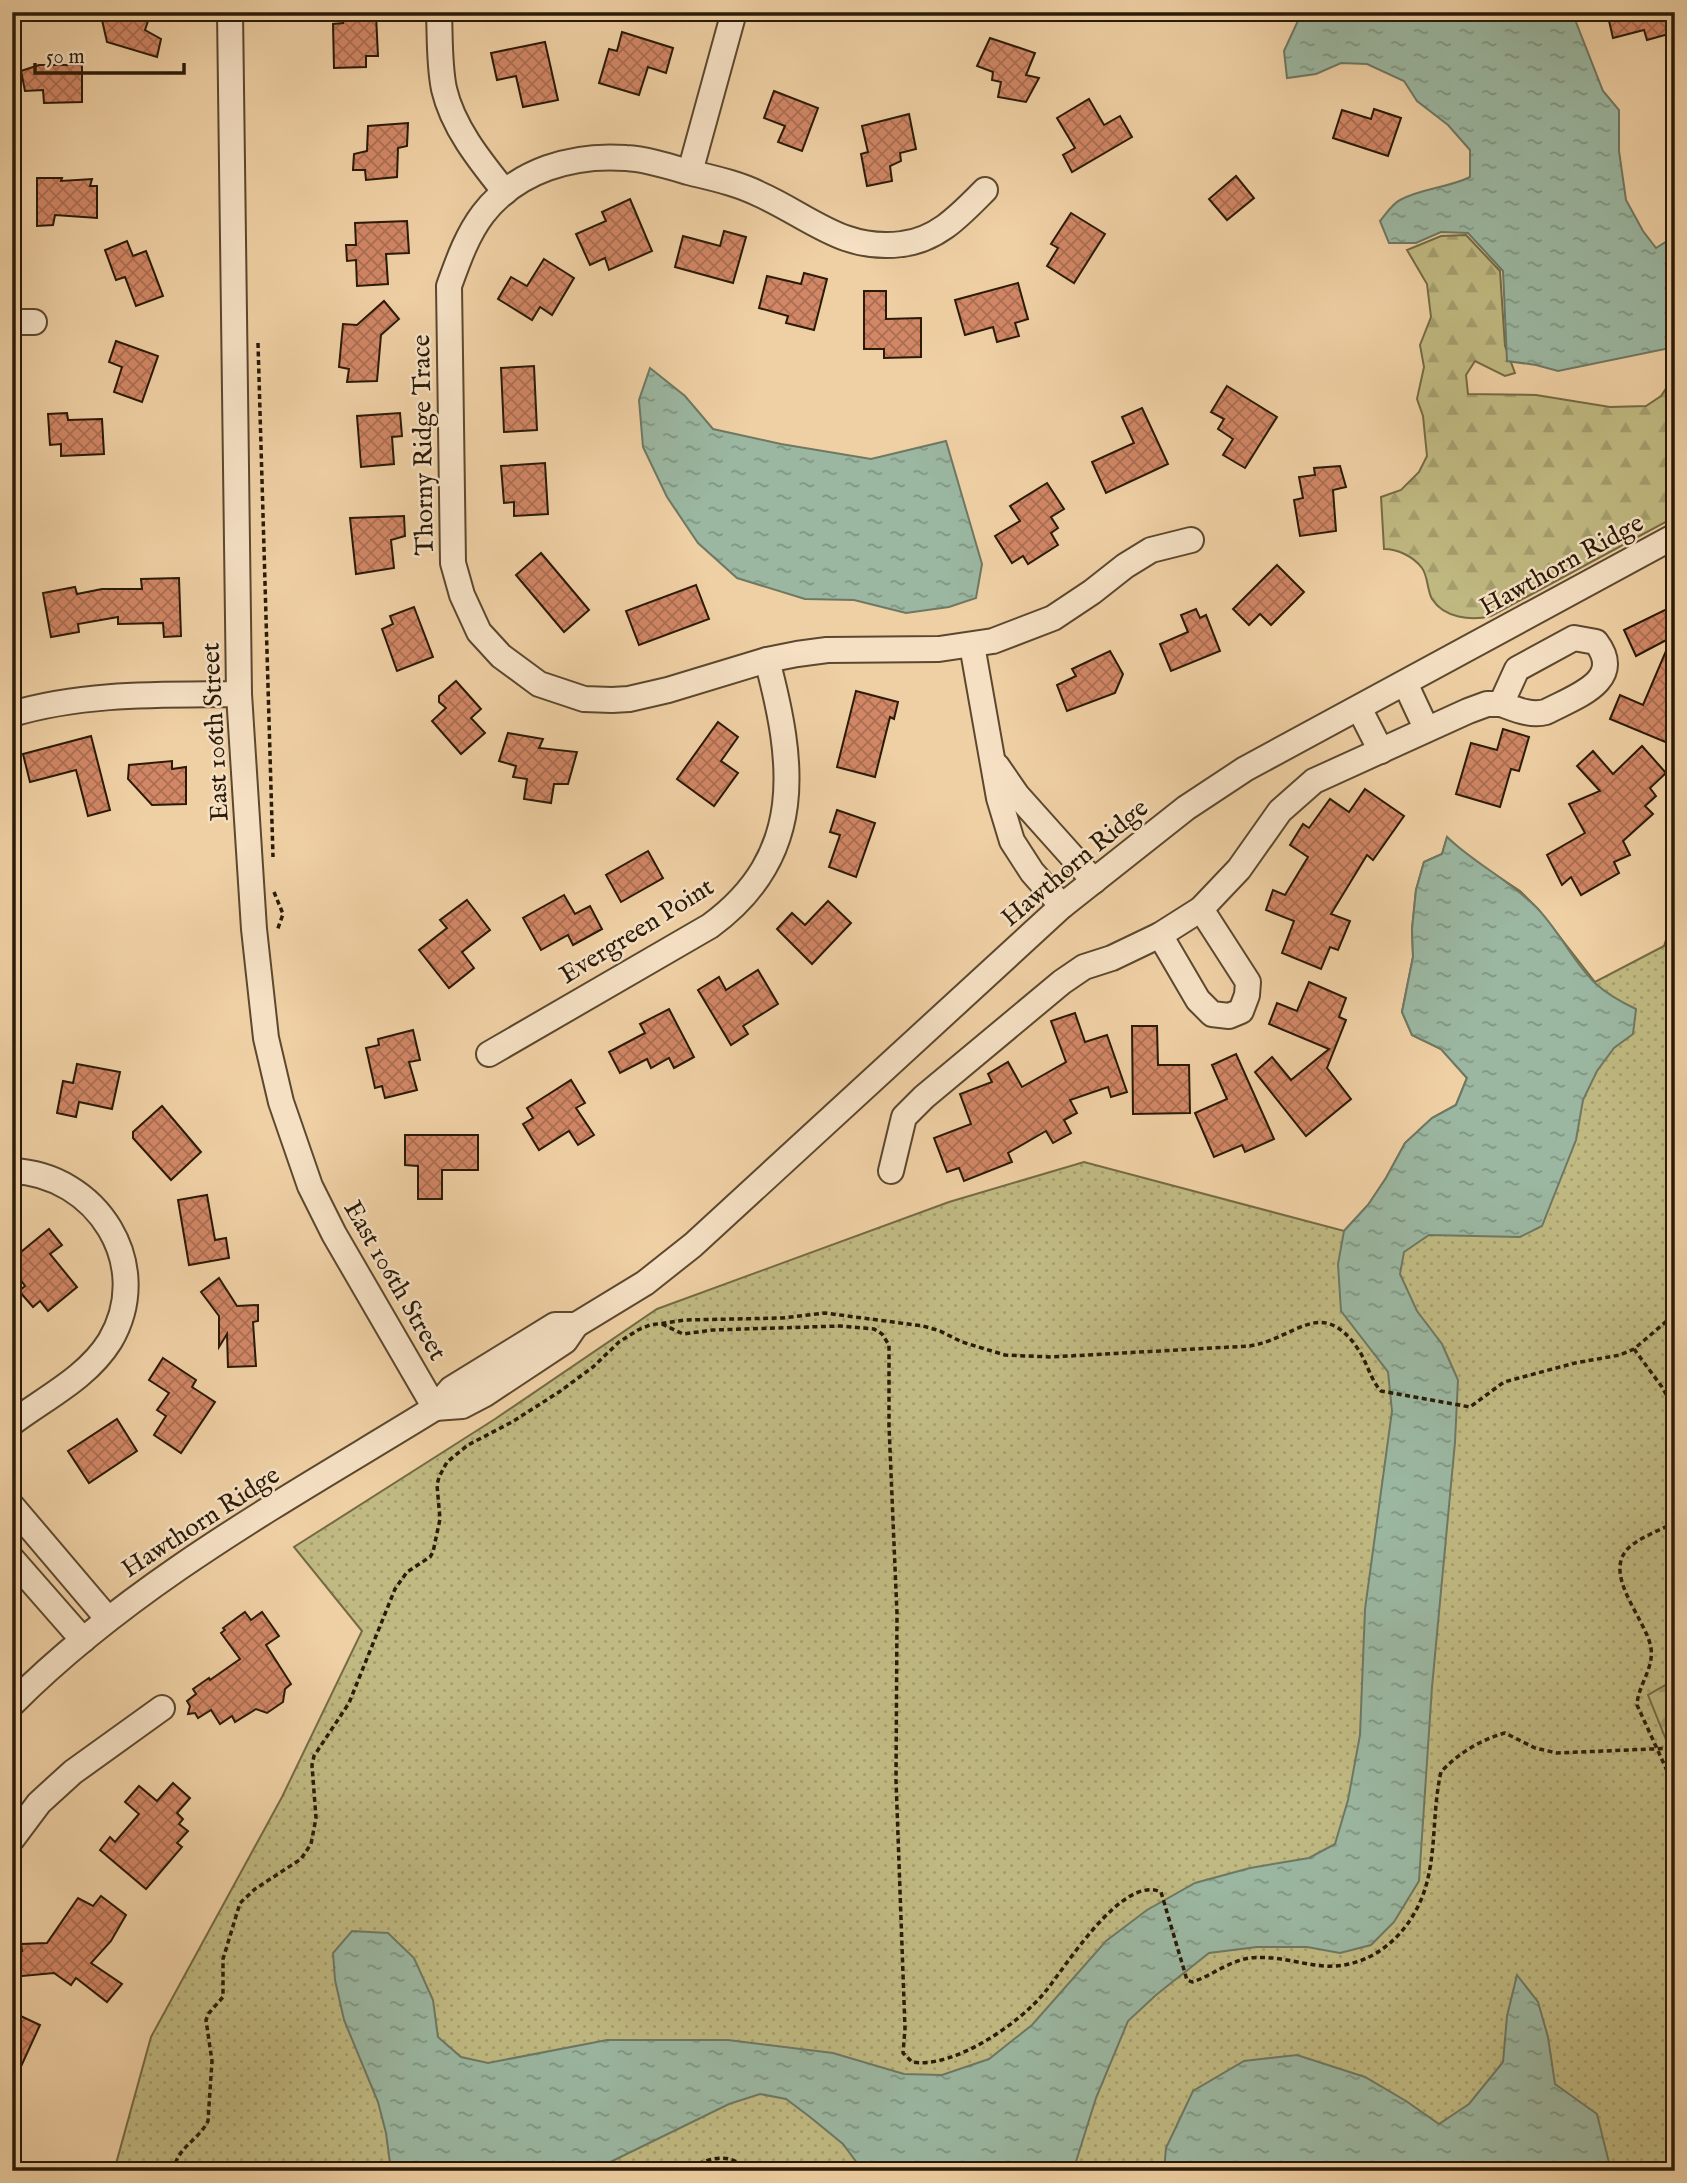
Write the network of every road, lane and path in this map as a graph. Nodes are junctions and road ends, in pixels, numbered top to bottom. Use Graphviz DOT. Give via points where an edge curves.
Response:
graph roads {
  1 [pos="230,12"];
  2 [pos="439,12"];
  3 [pos="734,12"];
  4 [pos="690,172"];
  5 [pos="985,190"];
  6 [pos="505,192"];
  7 [pos="258,339"];
  8 [pos="1675,536"];
  9 [pos="1191,540"];
  10 [pos="972,645"];
  11 [pos="767,660"];
  12 [pos="1405,683"];
  13 [pos="239,694"];
  14 [pos="1501,704"];
  15 [pos="1359,708"];
  16 [pos="12,714"];
  17 [pos="1426,728"];
  18 [pos="1381,751"];
  19 [pos="993,760"];
  20 [pos="274,865"];
  21 [pos="1094,881"];
  22 [pos="274,892"];
  23 [pos="1062,906"];
  24 [pos="1201,909"];
  25 [pos="275,935"];
  26 [pos="1160,935"];
  27 [pos="489,1054"];
  28 [pos="12,1171"];
  29 [pos="891,1171"];
  30 [pos="1675,1314"];
  31 [pos="660,1323"];
  32 [pos="1634,1349"];
  33 [pos="435,1408"];
  34 [pos="1675,1410"];
  35 [pos="12,1423"];
  36 [pos="12,1506"];
  37 [pos="1675,1522"];
  38 [pos="12,1559"];
  39 [pos="108,1619"];
  40 [pos="83,1640"];
  41 [pos="12,1704"];
  42 [pos="162,1708"];
  43 [pos="1675,1748"];
  44 [pos="1657,1749"];
  45 [pos="1675,1788"];
  46 [pos="12,1839"];
  47 [pos="173,2171"];
  48 [pos="683,2171"];
  49 [pos="746,2171"];
  1 -- 13 [label="street, East 106th Street"];
  2 -- 6 [label="street" via="445,93 462,133"];
  3 -- 4 [label="street"];
  4 -- 5 [label="street, Thorny Ridge Trace" via="759,194 840,237 877,245 929,237 953,222"];
  4 -- 6 [label="street, Thorny Ridge Trace" via="628,158 585,157 541,171"];
  6 -- 11 [label="street, Thorny Ridge Trace" via="471,232 449,286 453,563 479,632 501,656 539,684 584,699 629,699"];
  7 -- 20 [label="path"];
  8 -- 12 [label="street, Hawthorn Ridge"];
  9 -- 10 [label="street, Thorny Ridge Trace" via="1151,550 1053,618 993,642"];
  10 -- 11 [label="street, Thorny Ridge Trace" via="827,650"];
  10 -- 19 [label="street"];
  11 -- 27 [label="street, Evergreen Point" via="786,744 788,784 772,853 754,886 710,926"];
  12 -- 15 [label="street, Hawthorn Ridge"];
  12 -- 17 [label="street"];
  13 -- 16 [label="street" via="84,698"];
  13 -- 33 [label="street, East 106th Street" via="259,985 281,1101 310,1186 334,1234"];
  14 -- 17 [label="street" via="1487,704"];
  15 -- 18 [label="street"];
  15 -- 21 [label="street, Hawthorn Ridge" via="1245,769 1186,808"];
  17 -- 18 [label="street"];
  18 -- 24 [label="street" via="1298,793 1240,869"];
  19 -- 21 [label="street" via="1017,795"];
  19 -- 23 [label="street" via="1012,841"];
  21 -- 23 [label="street, Hawthorn Ridge"];
  22 -- 25 [label="path" via="283,914"];
  23 -- 33 [label="street, Hawthorn Ridge" via="645,1283 576,1325 555,1325 451,1389"];
  24 -- 26 [label="street"];
  24 -- 26 [label="street" via="1248,982 1241,1011 1229,1016 1212,1014 1198,1000"];
  26 -- 29 [label="street" via="1084,967 943,1080 904,1117"];
  28 -- 35 [label="street" via="52,1178 93,1205 116,1241 124,1279 120,1318 96,1359"];
  30 -- 32 [label="path"];
  31 -- 32 [label="path" via="811,1313 848,1315 923,1326 1005,1355 1051,1357 1249,1346 1326,1322 1351,1339 1385,1393 1470,1407 1504,1382"];
  31 -- 44 [label="path" via="683,1334 803,1326 865,1328 882,1334 889,1345 906,2059 934,2063 987,2040 1045,1993 1100,1921 1152,1890 1161,1892 1187,1980 1192,1982 1249,1958 1347,1966 1367,1959 1410,1923 1425,1889 1441,1772 1450,1761 1505,1732 1535,1748 1557,1753"];
  31 -- 47 [label="path" via="619,1342 570,1384 457,1452 443,1468 437,1485 440,1519 433,1552 407,1572 395,1589 349,1703 314,1756 316,1818 311,1844 301,1859 246,1896 236,1912 223,1959 223,1997 206,2020 212,2061 208,2122 184,2147"];
  32 -- 34 [label="path"];
  33 -- 39 [label="street, Hawthorn Ridge" via="194,1556"];
  36 -- 39 [label="street"];
  37 -- 44 [label="path" via="1629,1547 1620,1568 1651,1647 1637,1704"];
  38 -- 40 [label="street"];
  39 -- 40 [label="street, Hawthorn Ridge"];
  40 -- 41 [label="street, Hawthorn Ridge"];
  42 -- 46 [label="street" via="73,1772 39,1803"];
  43 -- 44 [label="path"];
  44 -- 45 [label="path"];
  48 -- 49 [label="path" via="723,2157"];
}
